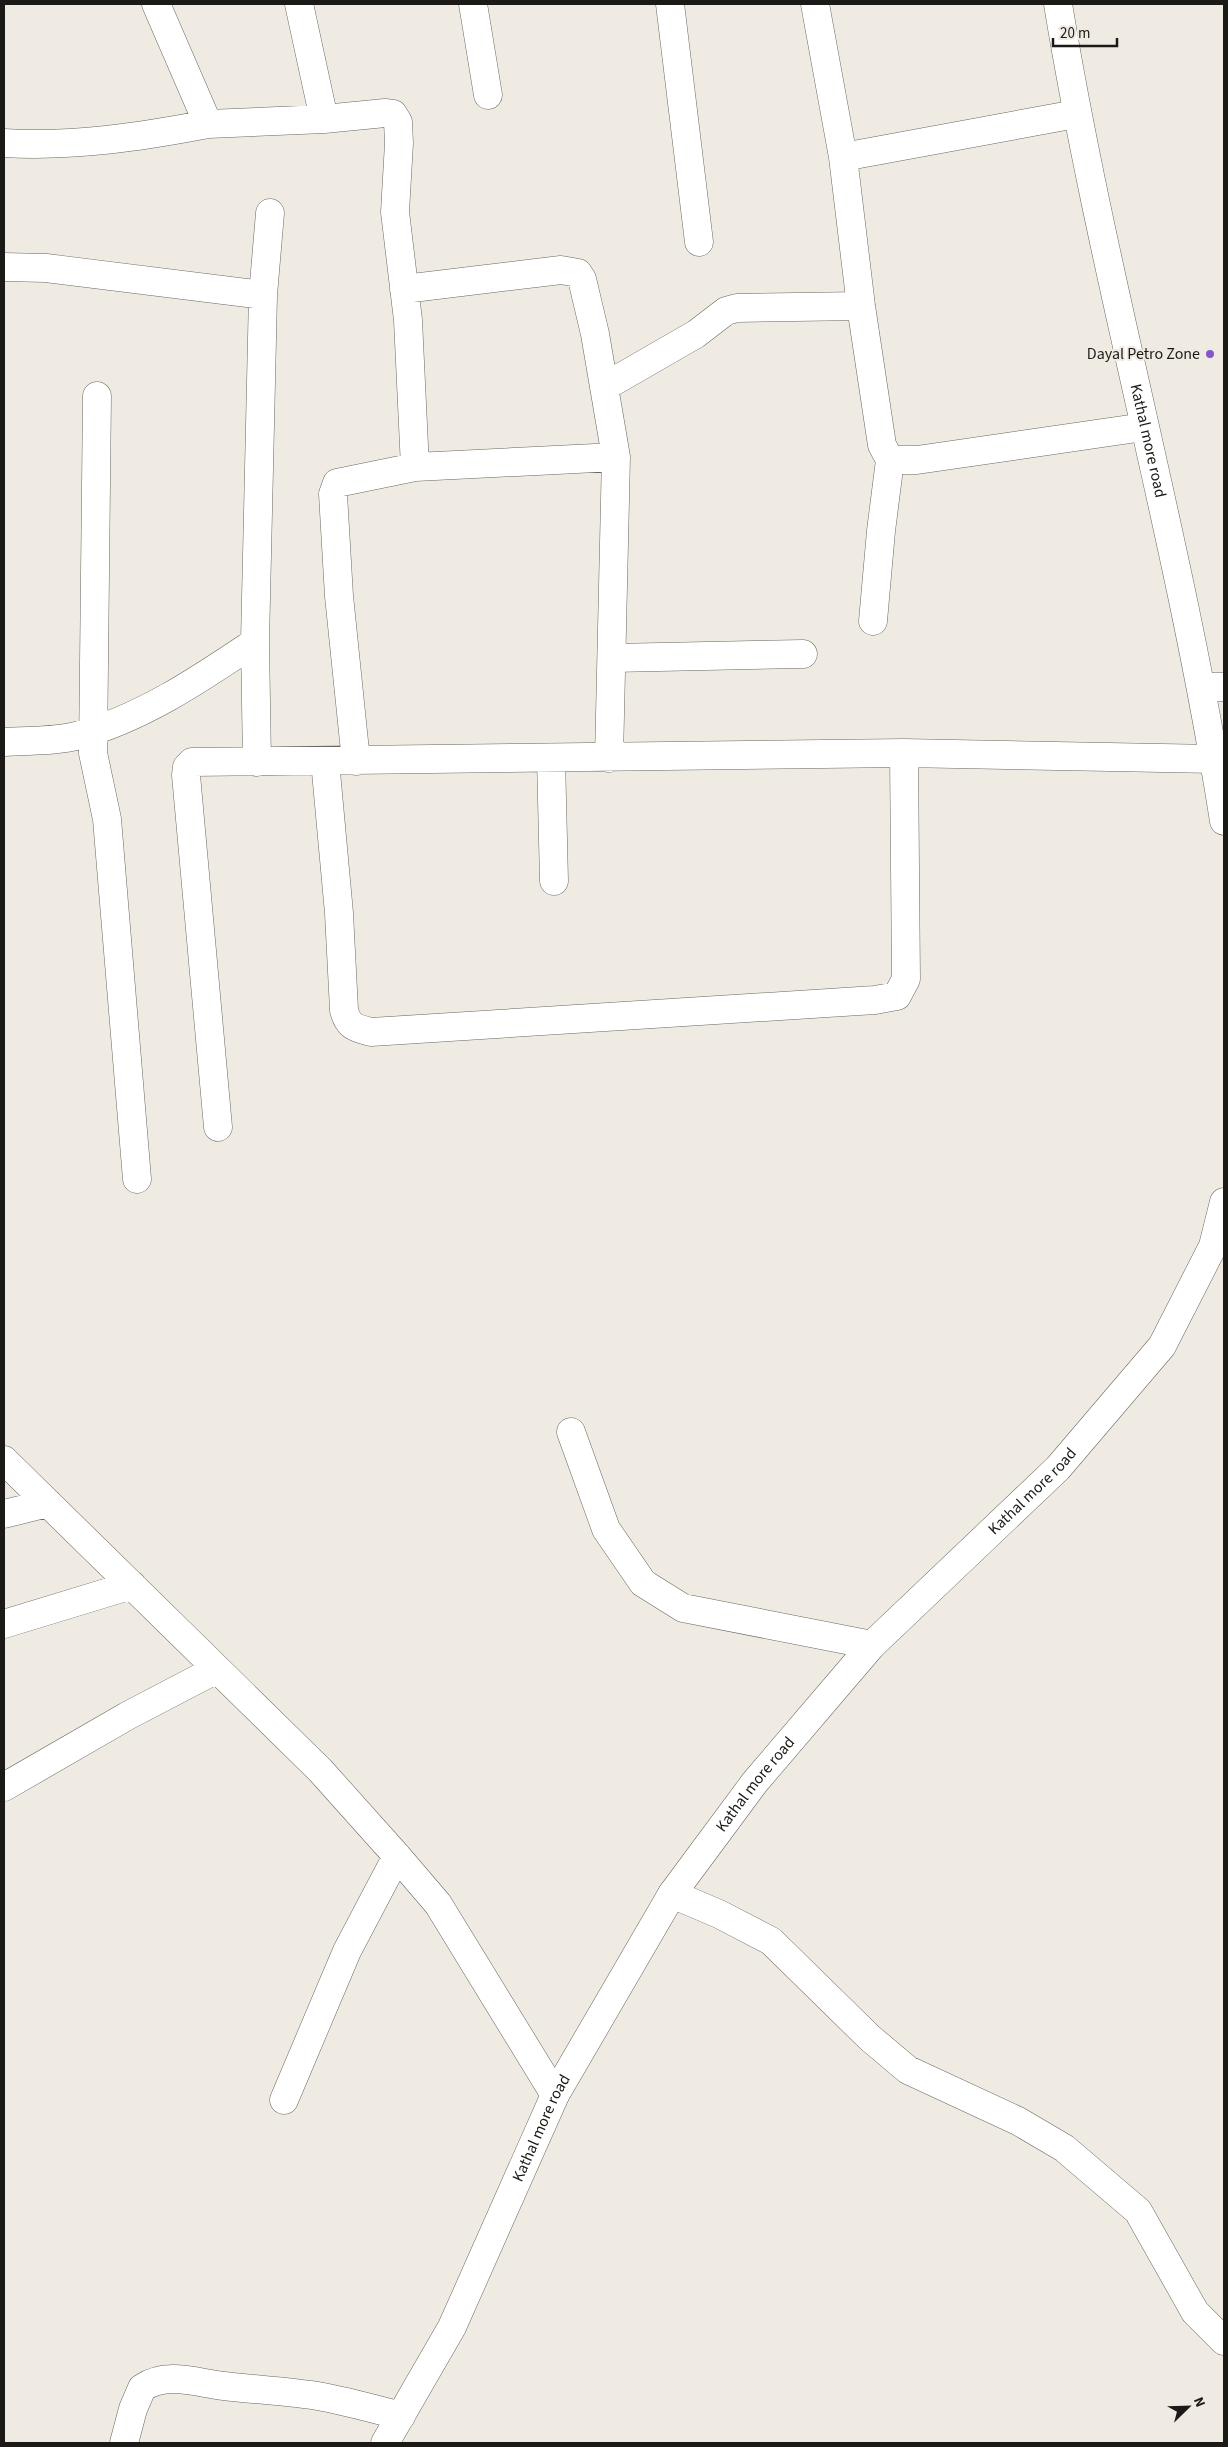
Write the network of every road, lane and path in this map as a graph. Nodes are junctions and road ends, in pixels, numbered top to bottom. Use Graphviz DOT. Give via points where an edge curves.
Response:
graph roads {
  1 [pos="156,4"];
  2 [pos="299,4"];
  3 [pos="473,4"];
  4 [pos="670,4"];
  5 [pos="815,4"];
  6 [pos="1058,4"];
  7 [pos="488,95"];
  8 [pos="1076,114"];
  9 [pos="324,118"];
  10 [pos="208,124"];
  11 [pos="4,143"];
  12 [pos="843,157"];
  13 [pos="270,213"];
  14 [pos="699,242"];
  15 [pos="4,267"];
  16 [pos="404,289"];
  17 [pos="263,295"];
  18 [pos="861,306"];
  19 [pos="604,387"];
  20 [pos="97,396"];
  21 [pos="1144,427"];
  22 [pos="616,457"];
  23 [pos="890,460"];
  24 [pos="415,468"];
  25 [pos="873,620"];
  26 [pos="255,642"];
  27 [pos="802,654"];
  28 [pos="613,658"];
  29 [pos="1213,687"];
  30 [pos="92,731"];
  31 [pos="4,742"];
  32 [pos="904,753"];
  33 [pos="551,758"];
  34 [pos="609,758"];
  35 [pos="1214,759"];
  36 [pos="325,761"];
  37 [pos="356,761"];
  38 [pos="257,762"];
  39 [pos="1224,821"];
  40 [pos="554,881"];
  41 [pos="218,1127"];
  42 [pos="137,1179"];
  43 [pos="1224,1202"];
  44 [pos="571,1432"];
  45 [pos="4,1460"];
  46 [pos="48,1503"];
  47 [pos="4,1514"];
  48 [pos="132,1585"];
  49 [pos="4,1624"];
  50 [pos="872,1645"];
  51 [pos="217,1669"];
  52 [pos="4,1787"];
  53 [pos="397,1856"];
  54 [pos="672,1894"];
  55 [pos="555,2095"];
  56 [pos="284,2100"];
  57 [pos="1224,2341"];
  58 [pos="401,2416"];
  59 [pos="124,2443"];
  60 [pos="385,2443"];
  1 -- 10 [label="street"];
  2 -- 9 [label="street"];
  3 -- 7 [label="street"];
  4 -- 14 [label="street"];
  5 -- 12 [label="street"];
  6 -- 8 [label="street, Kathal more road"];
  8 -- 12 [label="street"];
  8 -- 21 [label="street, Kathal more road"];
  9 -- 10 [label="street"];
  9 -- 16 [label="street" via="385,113 392,114 398,122 394,212"];
  10 -- 11 [label="street" via="124,139 32,145"];
  12 -- 18 [label="street"];
  13 -- 17 [label="street"];
  15 -- 17 [label="street" via="46,268"];
  16 -- 19 [label="street" via="561,270 578,273 595,334"];
  16 -- 24 [label="street"];
  17 -- 26 [label="street"];
  18 -- 19 [label="street" via="737,308 726,311 696,334"];
  18 -- 23 [label="street" via="882,445"];
  19 -- 22 [label="street"];
  20 -- 30 [label="street"];
  21 -- 23 [label="street" via="917,460"];
  21 -- 29 [label="street, Kathal more road"];
  22 -- 24 [label="street"];
  22 -- 28 [label="street"];
  23 -- 25 [label="street"];
  24 -- 37 [label="street" via="337,483 333,494 339,596"];
  26 -- 30 [label="street" via="202,678 121,721"];
  26 -- 38 [label="street"];
  27 -- 28 [label="street"];
  28 -- 34 [label="street"];
  29 -- 35 [label="street, Kathal more road"];
  30 -- 31 [label="street" via="75,737"];
  30 -- 42 [label="street" via="93,753 107,819"];
  32 -- 34 [label="street"];
  32 -- 35 [label="street"];
  32 -- 36 [label="street" via="906,980 897,996 371,1032 353,1027 344,1010"];
  33 -- 34 [label="street"];
  33 -- 37 [label="street"];
  33 -- 40 [label="street"];
  35 -- 39 [label="street, Kathal more road"];
  36 -- 37 [label="street"];
  36 -- 38 [label="street"];
  38 -- 41 [label="street" via="192,762 186,775"];
  43 -- 50 [label="street, Kathal more road" via="1213,1246 1162,1346 1058,1468"];
  44 -- 50 [label="street" via="606,1529 643,1584 683,1608"];
  45 -- 46 [label="street"];
  46 -- 47 [label="street"];
  46 -- 48 [label="street"];
  48 -- 49 [label="street"];
  48 -- 51 [label="street"];
  50 -- 54 [label="street, Kathal more road" via="755,1782"];
  51 -- 52 [label="street" via="127,1716"];
  51 -- 53 [label="street" via="320,1770"];
  53 -- 55 [label="street" via="438,1904"];
  53 -- 56 [label="street" via="347,1952"];
  54 -- 55 [label="street, Kathal more road"];
  54 -- 57 [label="street" via="771,1941 870,2038 908,2070 1018,2121 1064,2148 1138,2211 1190,2304"];
  55 -- 58 [label="street, Kathal more road" via="452,2327"];
  58 -- 59 [label="street" via="323,2397 183,2379 163,2380 142,2388"];
  58 -- 60 [label="street, Kathal more road"];
}
